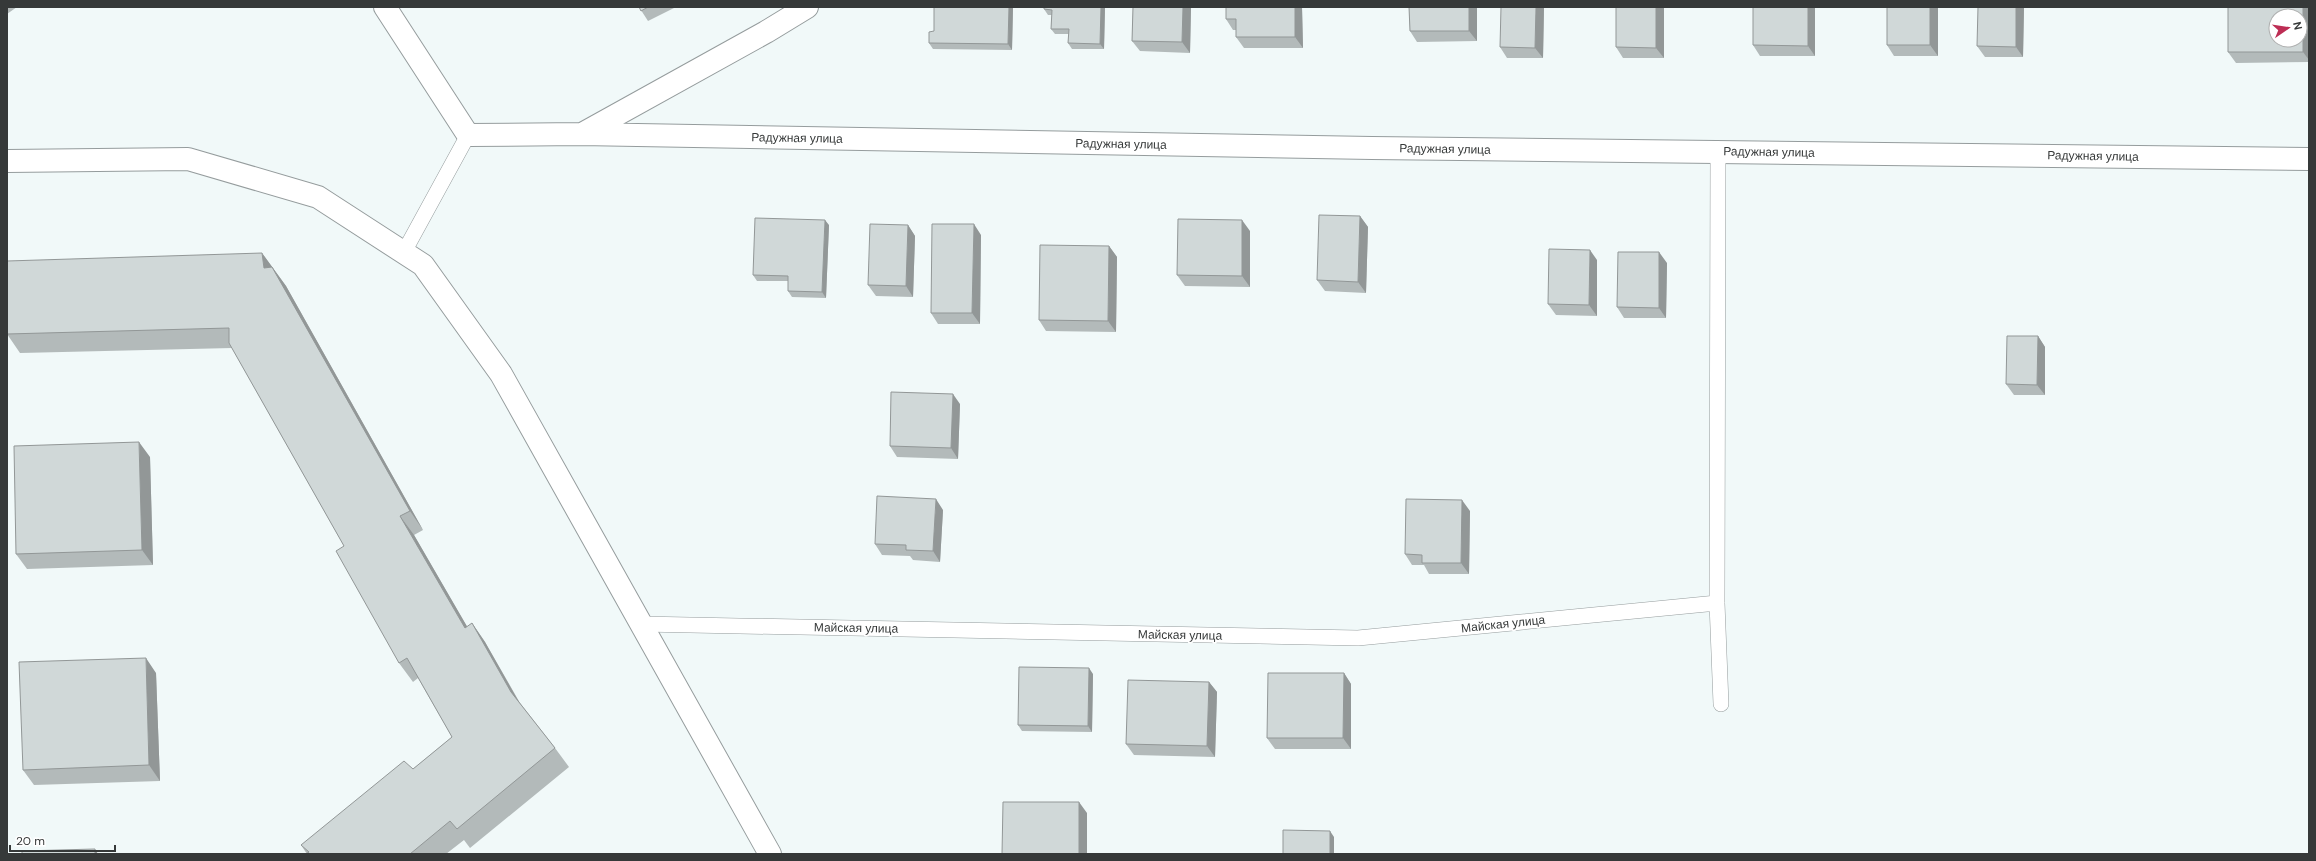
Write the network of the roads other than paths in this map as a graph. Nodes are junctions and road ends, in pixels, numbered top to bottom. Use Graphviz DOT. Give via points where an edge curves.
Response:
graph roads {
  1 [pos="385,7"];
  2 [pos="807,7"];
  3 [pos="581,134"];
  4 [pos="468,135"];
  5 [pos="1718,152"];
  6 [pos="2309,159"];
  7 [pos="7,161"];
  8 [pos="404,252"];
  9 [pos="1717,603"];
  10 [pos="641,624"];
  11 [pos="1721,704"];
  12 [pos="770,854"];
  1 -- 4 [label="street"];
  2 -- 3 [label="street"];
  3 -- 4 [label="street, Радужная улица"];
  3 -- 5 [label="street, Радужная улица"];
  4 -- 8 [label="lane"];
  5 -- 6 [label="street, Радужная улица"];
  5 -- 9 [label="lane"];
  7 -- 8 [label="street" via="188,159 318,197"];
  8 -- 10 [label="street" via="423,265 501,374"];
  9 -- 10 [label="lane, Майская улица" via="1358,638"];
  9 -- 11 [label="lane"];
  10 -- 12 [label="street"];
}
